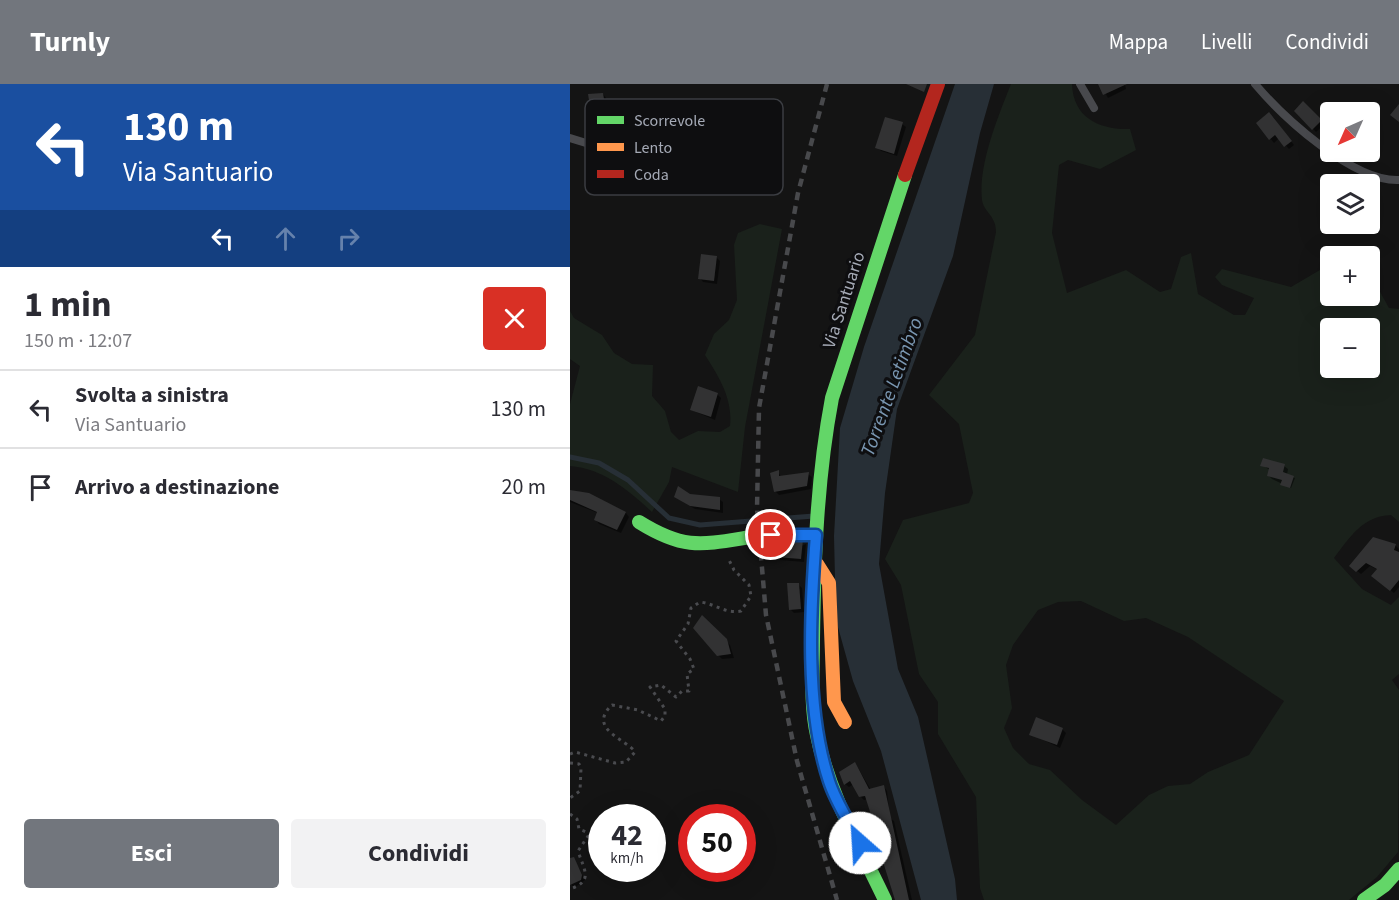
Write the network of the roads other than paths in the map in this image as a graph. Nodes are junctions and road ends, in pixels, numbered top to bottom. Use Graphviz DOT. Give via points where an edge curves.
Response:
graph roads {
  1 [pos="938,84"];
  2 [pos="1080,84"];
  3 [pos="1255,84"];
  4 [pos="1094,108"];
  5 [pos="570,138"];
  6 [pos="585,143"];
  7 [pos="1399,180"];
  8 [pos="639,522"];
  9 [pos="771,535"];
  10 [pos="816,535"];
  11 [pos="751,537"];
  12 [pos="814,560"];
  13 [pos="845,722"];
  14 [pos="1399,868"];
  15 [pos="885,900"];
  16 [pos="1364,900"];
  1 -- 10 [label="main road, Via Santuario" via="892,209 832,399"];
  2 -- 4 [label="lane"];
  3 -- 7 [label="lane" via="1320,146 1363,170"];
  5 -- 6 [label="lane"];
  8 -- 11 [label="main road" via="670,542 691,546"];
  9 -- 10 [label="main road"];
  10 -- 12 [label="main road, Via Santuario"];
  12 -- 13 [label="main road" via="829,584 834,702"];
  12 -- 15 [label="main road, Via Santuario" via="812,682 817,735 830,783"];
  14 -- 16 [label="main road" via="1385,885"];
}
